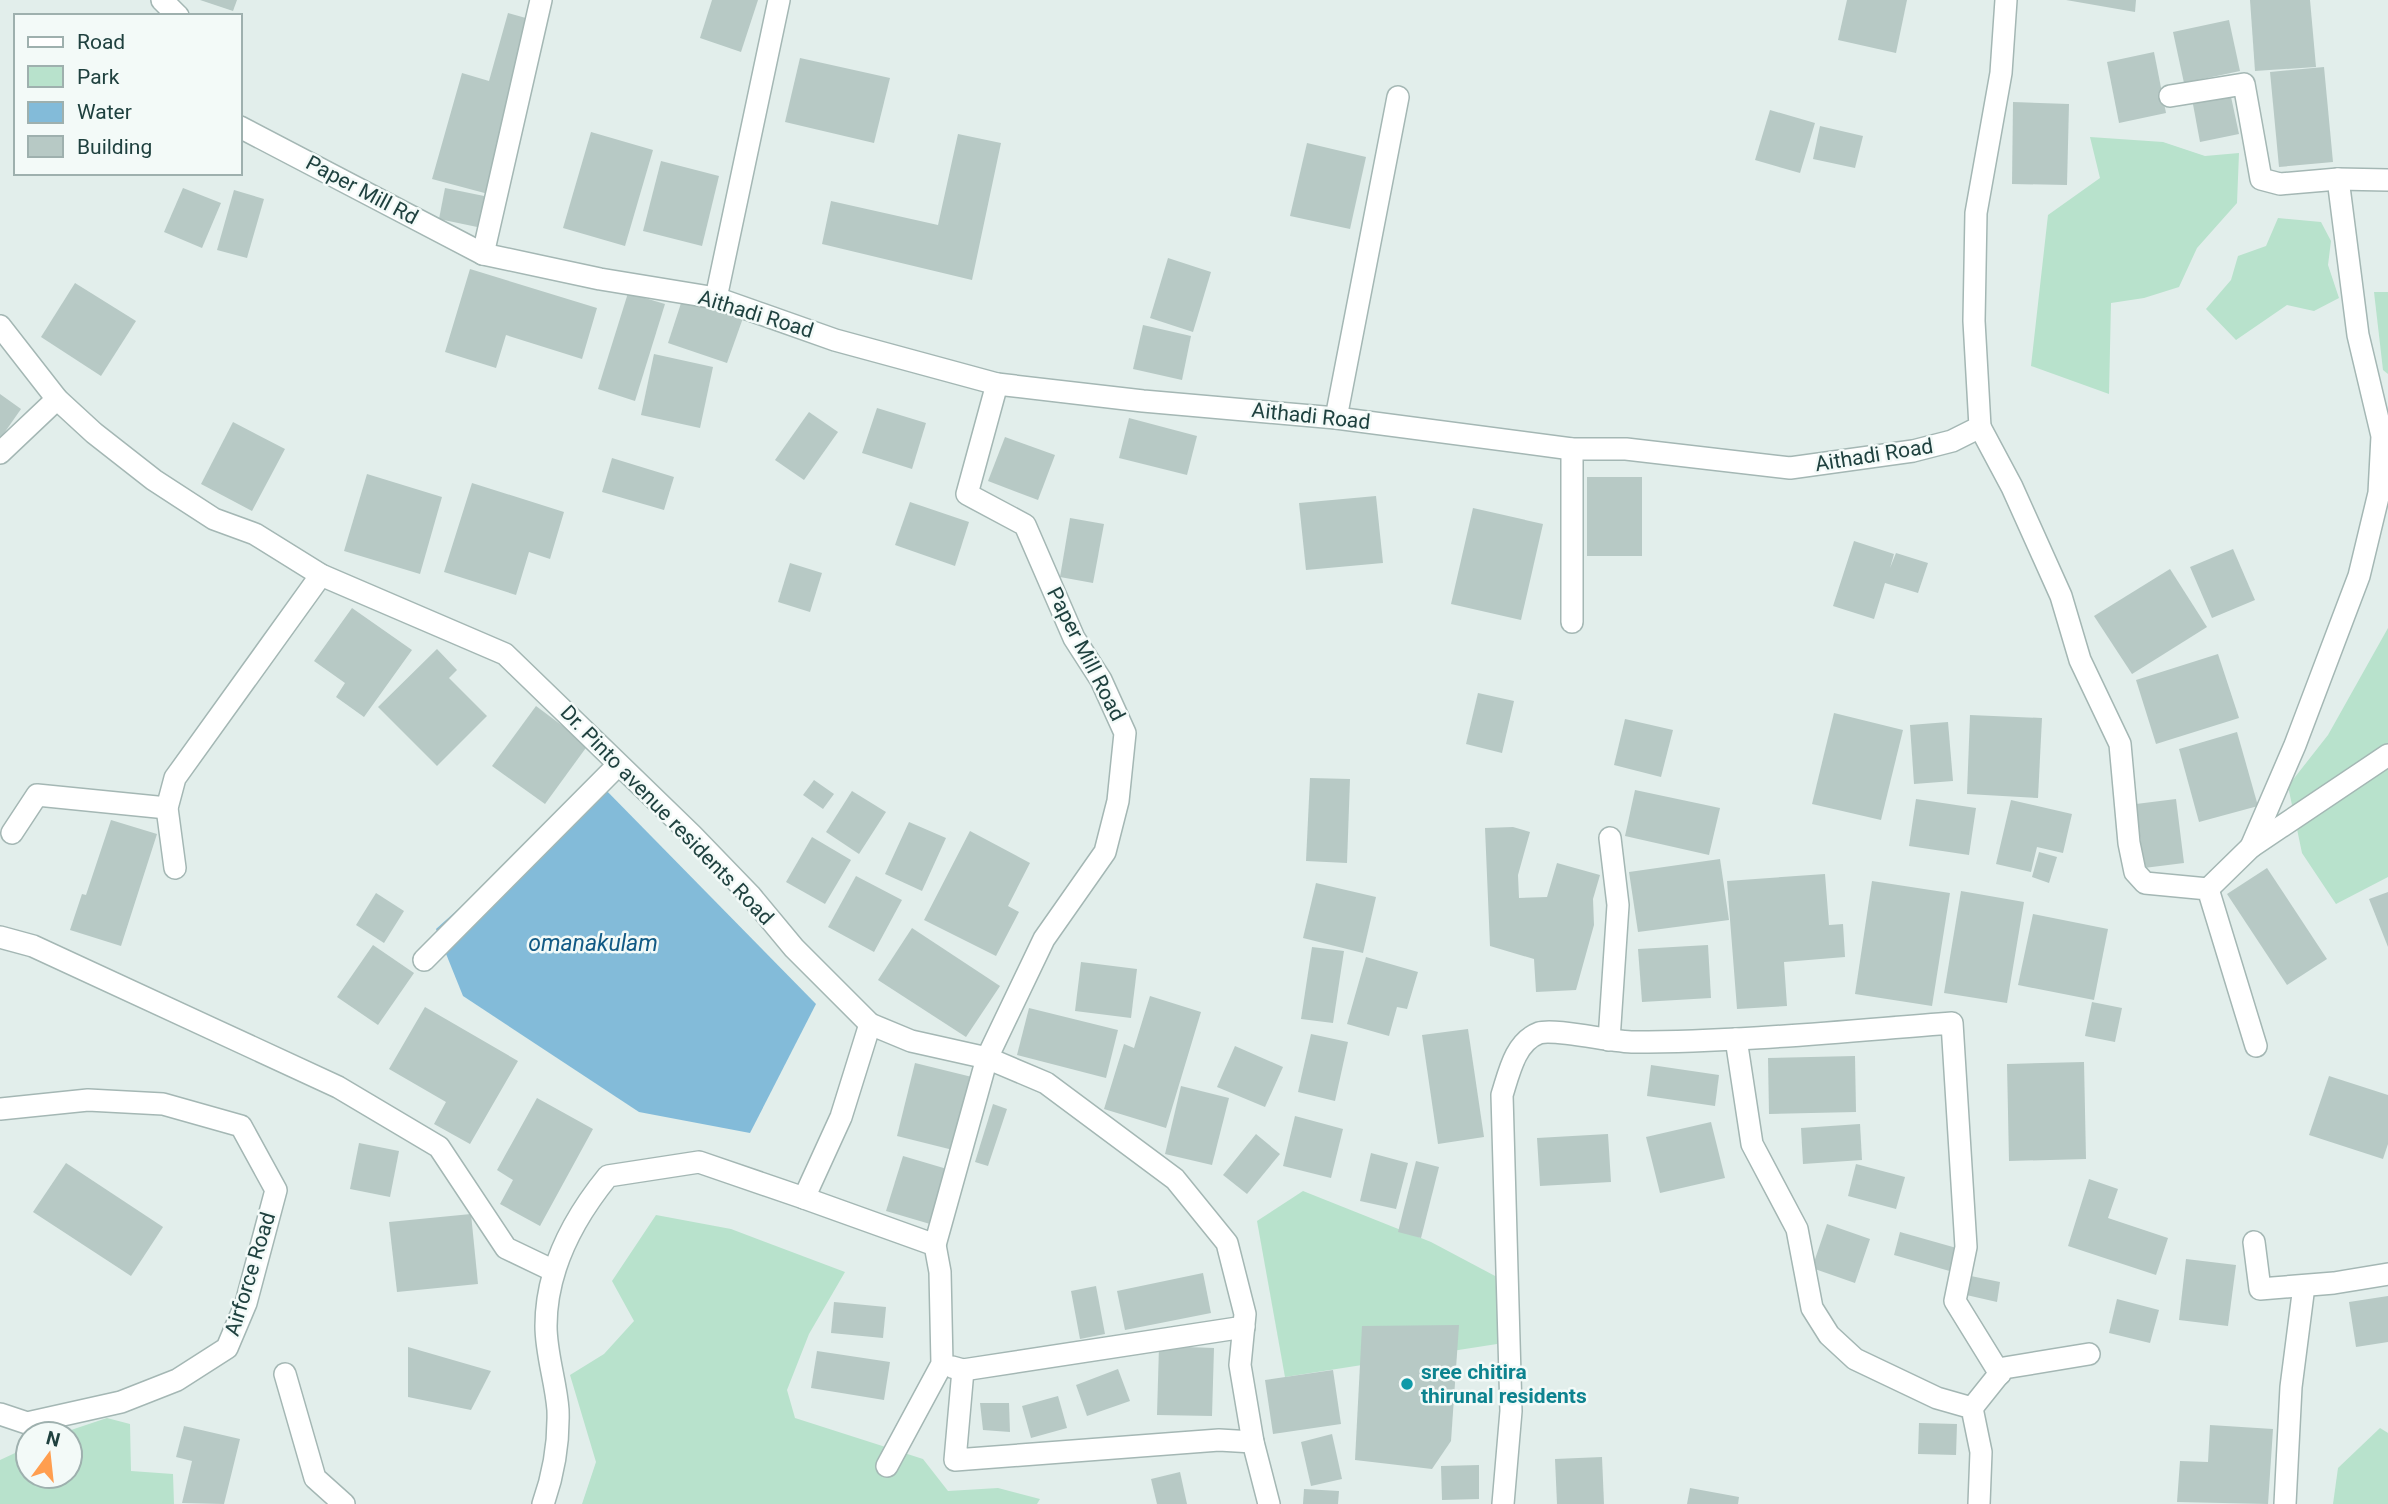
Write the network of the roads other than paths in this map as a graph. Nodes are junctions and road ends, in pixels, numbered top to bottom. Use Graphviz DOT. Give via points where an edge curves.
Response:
graph roads {
  1 [pos="162,0"];
  2 [pos="541,0"];
  3 [pos="779,0"];
  4 [pos="2006,0"];
  5 [pos="176,14"];
  6 [pos="2169,96"];
  7 [pos="1398,97"];
  8 [pos="242,128"];
  9 [pos="2338,179"];
  10 [pos="2388,180"];
  11 [pos="483,254"];
  12 [pos="716,298"];
  13 [pos="0,326"];
  14 [pos="997,384"];
  15 [pos="57,399"];
  16 [pos="1336,418"];
  17 [pos="1980,426"];
  18 [pos="1572,449"];
  19 [pos="0,453"];
  20 [pos="321,575"];
  21 [pos="1572,622"];
  22 [pos="2388,755"];
  23 [pos="618,765"];
  24 [pos="167,808"];
  25 [pos="12,833"];
  26 [pos="1610,838"];
  27 [pos="2251,848"];
  28 [pos="175,868"];
  29 [pos="2208,889"];
  30 [pos="0,937"];
  31 [pos="424,960"];
  32 [pos="870,1024"];
  33 [pos="1736,1039"];
  34 [pos="1609,1040"];
  35 [pos="2256,1046"];
  36 [pos="987,1058"];
  37 [pos="0,1109"];
  38 [pos="804,1198"];
  39 [pos="2254,1242"];
  40 [pos="935,1245"];
  41 [pos="552,1270"];
  42 [pos="2388,1274"];
  43 [pos="2304,1286"];
  44 [pos="1244,1327"];
  45 [pos="2089,1354"];
  46 [pos="942,1364"];
  47 [pos="963,1370"];
  48 [pos="285,1374"];
  49 [pos="2000,1374"];
  50 [pos="1972,1408"];
  51 [pos="0,1414"];
  52 [pos="1253,1442"];
  53 [pos="887,1466"];
  54 [pos="344,1504"];
  55 [pos="543,1504"];
  56 [pos="1269,1504"];
  57 [pos="1503,1504"];
  58 [pos="1979,1504"];
  59 [pos="2286,1504"];
  1 -- 5 [label="street"];
  2 -- 11 [label="street"];
  3 -- 12 [label="street"];
  4 -- 17 [label="street" via="2001,73 1976,213 1974,321"];
  6 -- 9 [label="street" via="2244,83 2262,179 2280,184"];
  7 -- 16 [label="street"];
  8 -- 11 [label="street, Paper Mill Rd"];
  9 -- 10 [label="street"];
  9 -- 27 [label="street" via="2358,335 2382,436 2379,493 2359,576"];
  11 -- 12 [label="street, Aithadi Road"];
  12 -- 14 [label="street, Aithadi Road" via="835,340"];
  13 -- 15 [label="street, Dr. Pinto avenue residents Road"];
  14 -- 16 [label="street, Aithadi Road"];
  14 -- 36 [label="street, Paper Mill Road" via="967,494 1024,525 1074,638 1101,680 1125,733 1118,801 1105,852 1044,939"];
  15 -- 19 [label="street"];
  15 -- 20 [label="street, Dr. Pinto avenue residents Road" via="154,480 214,519 254,534"];
  16 -- 18 [label="street, Aithadi Road"];
  17 -- 18 [label="street, Aithadi Road" via="1952,441 1913,451 1790,468 1626,449"];
  17 -- 29 [label="street" via="2055,584 2080,660 2120,744 2135,872 2145,883"];
  18 -- 21 [label="street"];
  20 -- 23 [label="street, Dr. Pinto avenue residents Road" via="505,654"];
  20 -- 24 [label="street" via="175,778"];
  22 -- 27 [label="street"];
  23 -- 31 [label="street"];
  23 -- 32 [label="street, Dr. Pinto avenue residents Road" via="692,835"];
  24 -- 25 [label="street" via="37,795"];
  24 -- 28 [label="street"];
  26 -- 34 [label="street" via="1618,905"];
  27 -- 29 [label="street"];
  29 -- 35 [label="street"];
  30 -- 41 [label="street" via="33,946 338,1087 439,1147 506,1248"];
  32 -- 36 [label="street, Dr. Pinto avenue residents Road" via="911,1041"];
  32 -- 38 [label="street" via="841,1117"];
  33 -- 34 [label="street"];
  33 -- 49 [label="street" via="1952,1023 1966,1247 1955,1301"];
  33 -- 50 [label="street" via="1752,1143 1797,1229 1812,1308 1823,1326 1855,1359 1937,1398"];
  34 -- 57 [label="street" via="1541,1032 1526,1041 1514,1058 1502,1095 1511,1411"];
  36 -- 40 [label="street"];
  36 -- 44 [label="street, Dr. Pinto avenue residents Road" via="1046,1083 1175,1179 1227,1243 1245,1314"];
  37 -- 51 [label="street, Airforce Road" via="88,1100 163,1104 241,1126 276,1190 246,1303 227,1348 177,1380 121,1402 27,1423"];
  38 -- 40 [label="street"];
  38 -- 41 [label="street" via="699,1163 608,1176 587,1201"];
  39 -- 43 [label="street" via="2260,1289"];
  40 -- 46 [label="street"];
  41 -- 55 [label="street" via="546,1326 558,1410 556,1455"];
  42 -- 43 [label="street"];
  43 -- 59 [label="street" via="2291,1387"];
  44 -- 47 [label="street"];
  44 -- 52 [label="street, Dr. Pinto avenue residents Road" via="1240,1365"];
  45 -- 49 [label="street" via="2004,1368"];
  46 -- 47 [label="street"];
  46 -- 53 [label="street"];
  47 -- 52 [label="street" via="955,1461 1171,1443"];
  48 -- 54 [label="street" via="315,1478"];
  49 -- 50 [label="street"];
  50 -- 58 [label="street" via="1981,1452"];
  52 -- 56 [label="street, Dr. Pinto avenue residents Road"];
}
